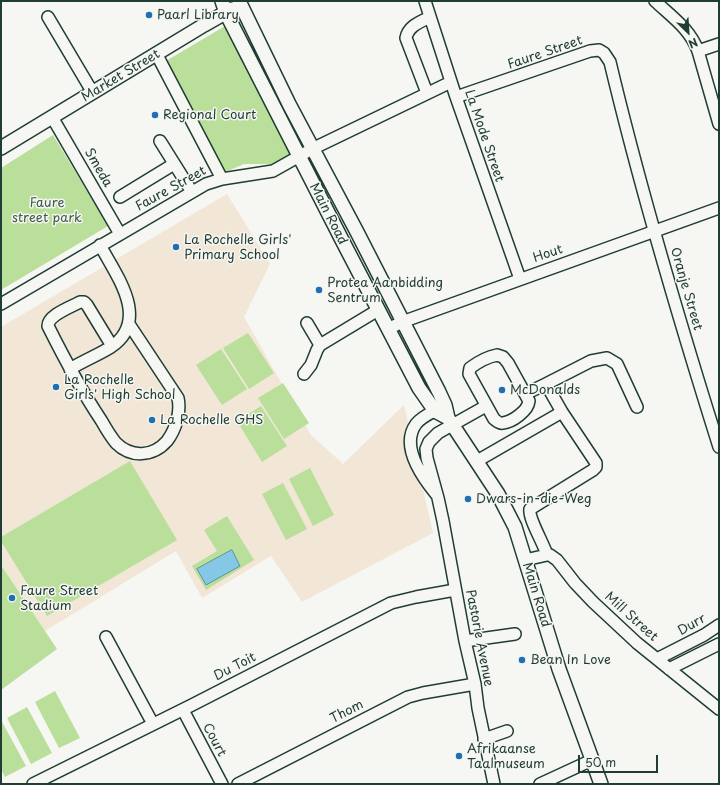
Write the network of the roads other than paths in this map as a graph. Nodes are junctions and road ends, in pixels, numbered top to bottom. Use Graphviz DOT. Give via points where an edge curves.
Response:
graph roads {
  1 [pos="425,1"];
  2 [pos="655,1"];
  3 [pos="240,3"];
  4 [pos="224,7"];
  5 [pos="48,17"];
  6 [pos="430,17"];
  7 [pos="719,44"];
  8 [pos="698,51"];
  9 [pos="157,55"];
  10 [pos="451,82"];
  11 [pos="93,93"];
  12 [pos="427,93"];
  13 [pos="456,97"];
  14 [pos="52,117"];
  15 [pos="719,124"];
  16 [pos="628,138"];
  17 [pos="160,141"];
  18 [pos="1,148"];
  19 [pos="312,149"];
  20 [pos="298,156"];
  21 [pos="174,164"];
  22 [pos="222,178"];
  23 [pos="192,192"];
  24 [pos="120,198"];
  25 [pos="719,208"];
  26 [pos="655,232"];
  27 [pos="120,234"];
  28 [pos="100,246"];
  29 [pos="520,279"];
  30 [pos="1,304"];
  31 [pos="378,310"];
  32 [pos="402,322"];
  33 [pos="307,323"];
  34 [pos="129,324"];
  35 [pos="388,329"];
  36 [pos="320,345"];
  37 [pos="112,346"];
  38 [pos="70,368"];
  39 [pos="304,374"];
  40 [pos="546,384"];
  41 [pos="525,394"];
  42 [pos="486,406"];
  43 [pos="638,407"];
  44 [pos="562,412"];
  45 [pos="445,415"];
  46 [pos="719,447"];
  47 [pos="477,462"];
  48 [pos="438,498"];
  49 [pos="547,555"];
  50 [pos="525,560"];
  51 [pos="455,590"];
  52 [pos="719,625"];
  53 [pos="515,634"];
  54 [pos="106,637"];
  55 [pos="465,641"];
  56 [pos="719,644"];
  57 [pos="657,659"];
  58 [pos="670,670"];
  59 [pos="475,684"];
  60 [pos="719,709"];
  61 [pos="182,710"];
  62 [pos="153,724"];
  63 [pos="507,731"];
  64 [pos="484,739"];
  65 [pos="592,760"];
  66 [pos="33,784"];
  67 [pos="222,784"];
  68 [pos="238,784"];
  69 [pos="494,784"];
  70 [pos="540,784"];
  71 [pos="601,784"];
  1 -- 6 [label="street, La Mode Street"];
  2 -- 8 [label="street" via="689,32"];
  3 -- 4 [label="main road, Market Street"];
  3 -- 19 [label="main road, Main Road"];
  4 -- 9 [label="main road, Market Street"];
  4 -- 20 [label="main road, Main Road"];
  5 -- 11 [label="street"];
  6 -- 10 [label="street, La Mode Street"];
  6 -- 12 [label="street" via="408,30 406,38"];
  7 -- 8 [label="street"];
  8 -- 15 [label="street"];
  9 -- 11 [label="main road, Market Street"];
  9 -- 22 [label="street"];
  10 -- 12 [label="street, Faure Street"];
  10 -- 13 [label="street, La Mode Street"];
  11 -- 14 [label="main road, Market Street"];
  12 -- 19 [label="street, Faure Street"];
  13 -- 16 [label="street, Faure Street" via="599,50 610,62"];
  13 -- 29 [label="street, La Mode Street"];
  14 -- 18 [label="main road, Market Street"];
  14 -- 27 [label="street, Smeda"];
  16 -- 26 [label="street, Oranje Street"];
  17 -- 21 [label="street"];
  19 -- 20 [label="street, Faure Street"];
  19 -- 32 [label="main road, Main Road"];
  20 -- 22 [label="street, Faure Street" via="273,171"];
  20 -- 31 [label="main road, Main Road"];
  21 -- 23 [label="street"];
  21 -- 24 [label="street"];
  22 -- 23 [label="street, Faure Street"];
  23 -- 27 [label="street, Faure Street"];
  25 -- 26 [label="street, Hout"];
  26 -- 29 [label="street, Hout"];
  26 -- 46 [label="street, Oranje Street"];
  27 -- 28 [label="street, Faure Street"];
  28 -- 30 [label="street, Faure Street"];
  28 -- 34 [label="street" via="128,298"];
  29 -- 32 [label="street, Hout"];
  31 -- 35 [label="main road, Main Road"];
  31 -- 36 [label="street"];
  32 -- 35 [label="street, Hout"];
  32 -- 45 [label="main road, Main Road"];
  33 -- 36 [label="street"];
  34 -- 37 [label="street"];
  34 -- 38 [label="street" via="178,398 178,415 171,435 161,448 140,454 116,443"];
  35 -- 45 [label="main road, Main Road" via="419,388"];
  36 -- 39 [label="street"];
  37 -- 38 [label="street"];
  37 -- 38 [label="street" via="84,302 51,317 48,326"];
  40 -- 41 [label="street"];
  40 -- 43 [label="street" via="591,361 607,358 617,364"];
  40 -- 44 [label="street"];
  41 -- 42 [label="street" via="529,401 525,410 503,423 498,423"];
  41 -- 42 [label="street" via="506,360 497,355 490,356 469,371 470,379"];
  42 -- 45 [label="street"];
  44 -- 47 [label="street"];
  44 -- 49 [label="street" via="596,465 593,470 530,509 530,516"];
  45 -- 47 [label="main road, Main Road"];
  45 -- 48 [label="street, Pastorie Avenue" via="426,449"];
  45 -- 48 [label="street, Pastorie Avenue" via="423,418 412,431 410,438 414,460"];
  47 -- 50 [label="main road, Main Road" via="509,513"];
  48 -- 51 [label="street, Pastorie Avenue"];
  49 -- 50 [label="street"];
  49 -- 57 [label="street, Mill Street" via="557,560 593,602"];
  50 -- 65 [label="main road, Main Road" via="559,669"];
  51 -- 55 [label="street, Pastorie Avenue"];
  51 -- 61 [label="street, Du Toit" via="391,603"];
  52 -- 57 [label="street, Durr"];
  53 -- 55 [label="street"];
  54 -- 62 [label="street"];
  55 -- 59 [label="street, Pastorie Avenue"];
  56 -- 58 [label="street"];
  57 -- 58 [label="street, Mill Street"];
  58 -- 60 [label="street, Mill Street"];
  59 -- 64 [label="street, Pastorie Avenue"];
  59 -- 68 [label="street, Thom" via="408,697"];
  61 -- 62 [label="street, Du Toit"];
  61 -- 67 [label="street, Court"];
  62 -- 66 [label="street, Du Toit"];
  63 -- 64 [label="street"];
  64 -- 69 [label="street, Pastorie Avenue"];
  65 -- 70 [label="street"];
  65 -- 71 [label="main road, Main Road"];
}
